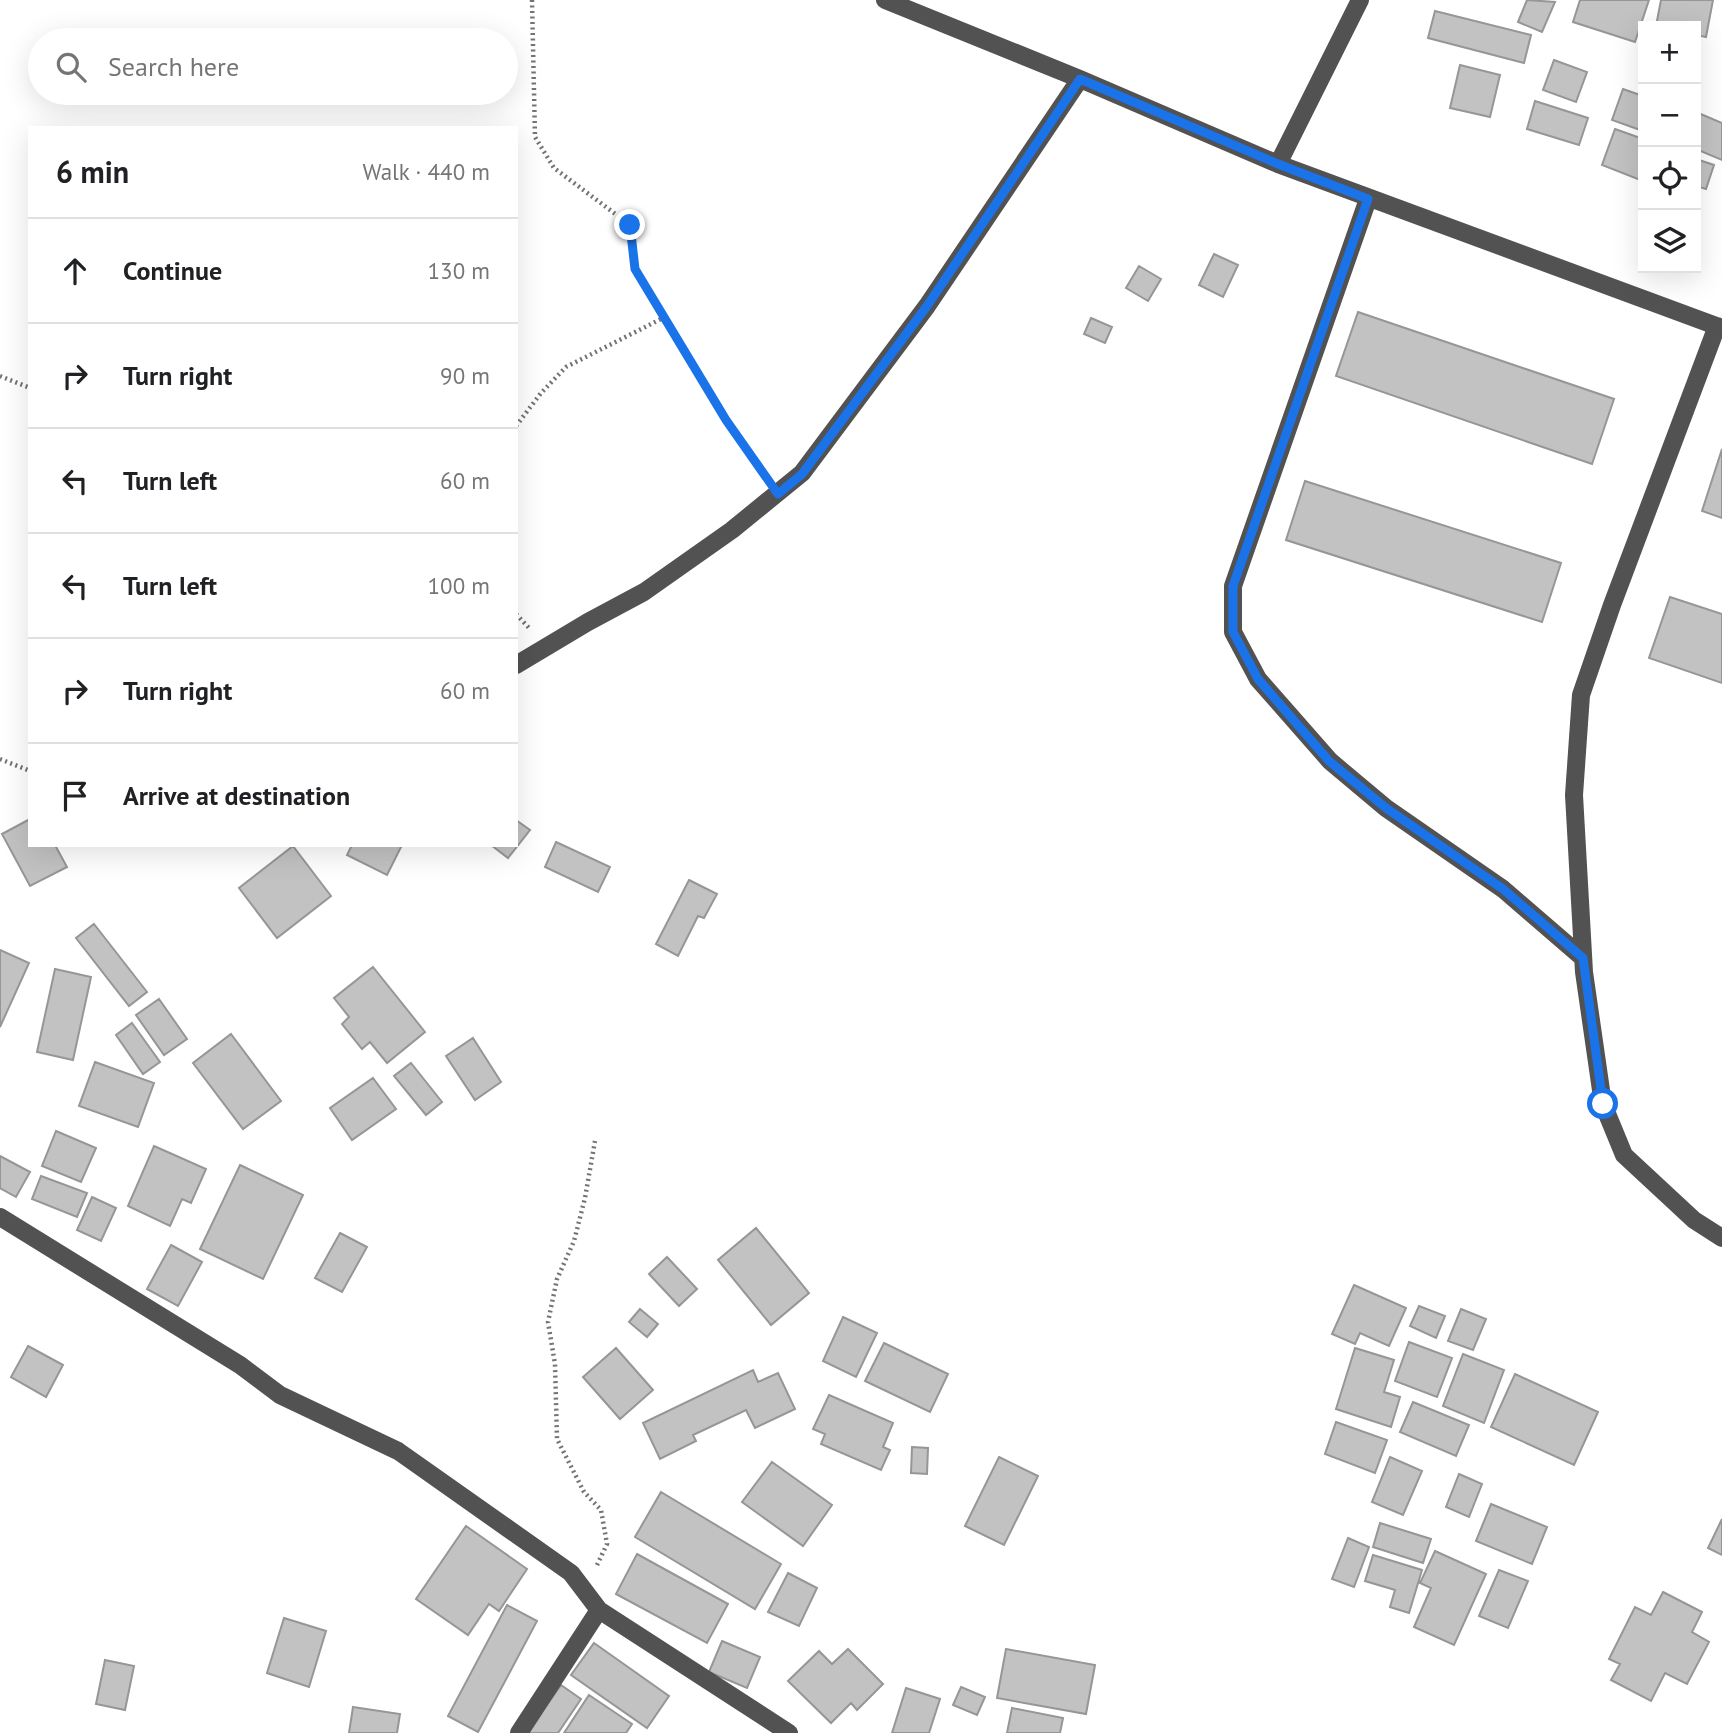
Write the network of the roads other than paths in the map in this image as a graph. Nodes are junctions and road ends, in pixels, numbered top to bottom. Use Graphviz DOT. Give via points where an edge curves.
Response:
graph roads {
  1 [pos="885,0"];
  2 [pos="1360,0"];
  3 [pos="1080,79"];
  4 [pos="1278,164"];
  5 [pos="1368,199"];
  6 [pos="1719,327"];
  7 [pos="518,664"];
  8 [pos="1583,958"];
  9 [pos="0,1217"];
  10 [pos="1722,1238"];
  11 [pos="600,1610"];
  12 [pos="519,1733"];
  13 [pos="789,1733"];
  1 -- 3 [label="street"];
  2 -- 4 [label="street"];
  3 -- 4 [label="street"];
  3 -- 7 [label="street" via="927,306 802,474 644,592"];
  4 -- 5 [label="street"];
  5 -- 6 [label="street"];
  5 -- 8 [label="street" via="1233,586 1233,632 1258,679 1329,761 1386,808 1503,889"];
  6 -- 8 [label="street" via="1581,695 1574,795"];
  8 -- 10 [label="street" via="1603,1104 1624,1155 1694,1220"];
  9 -- 11 [label="street" via="281,1395 398,1451 571,1573"];
  11 -- 12 [label="street"];
  11 -- 13 [label="street"];
}
